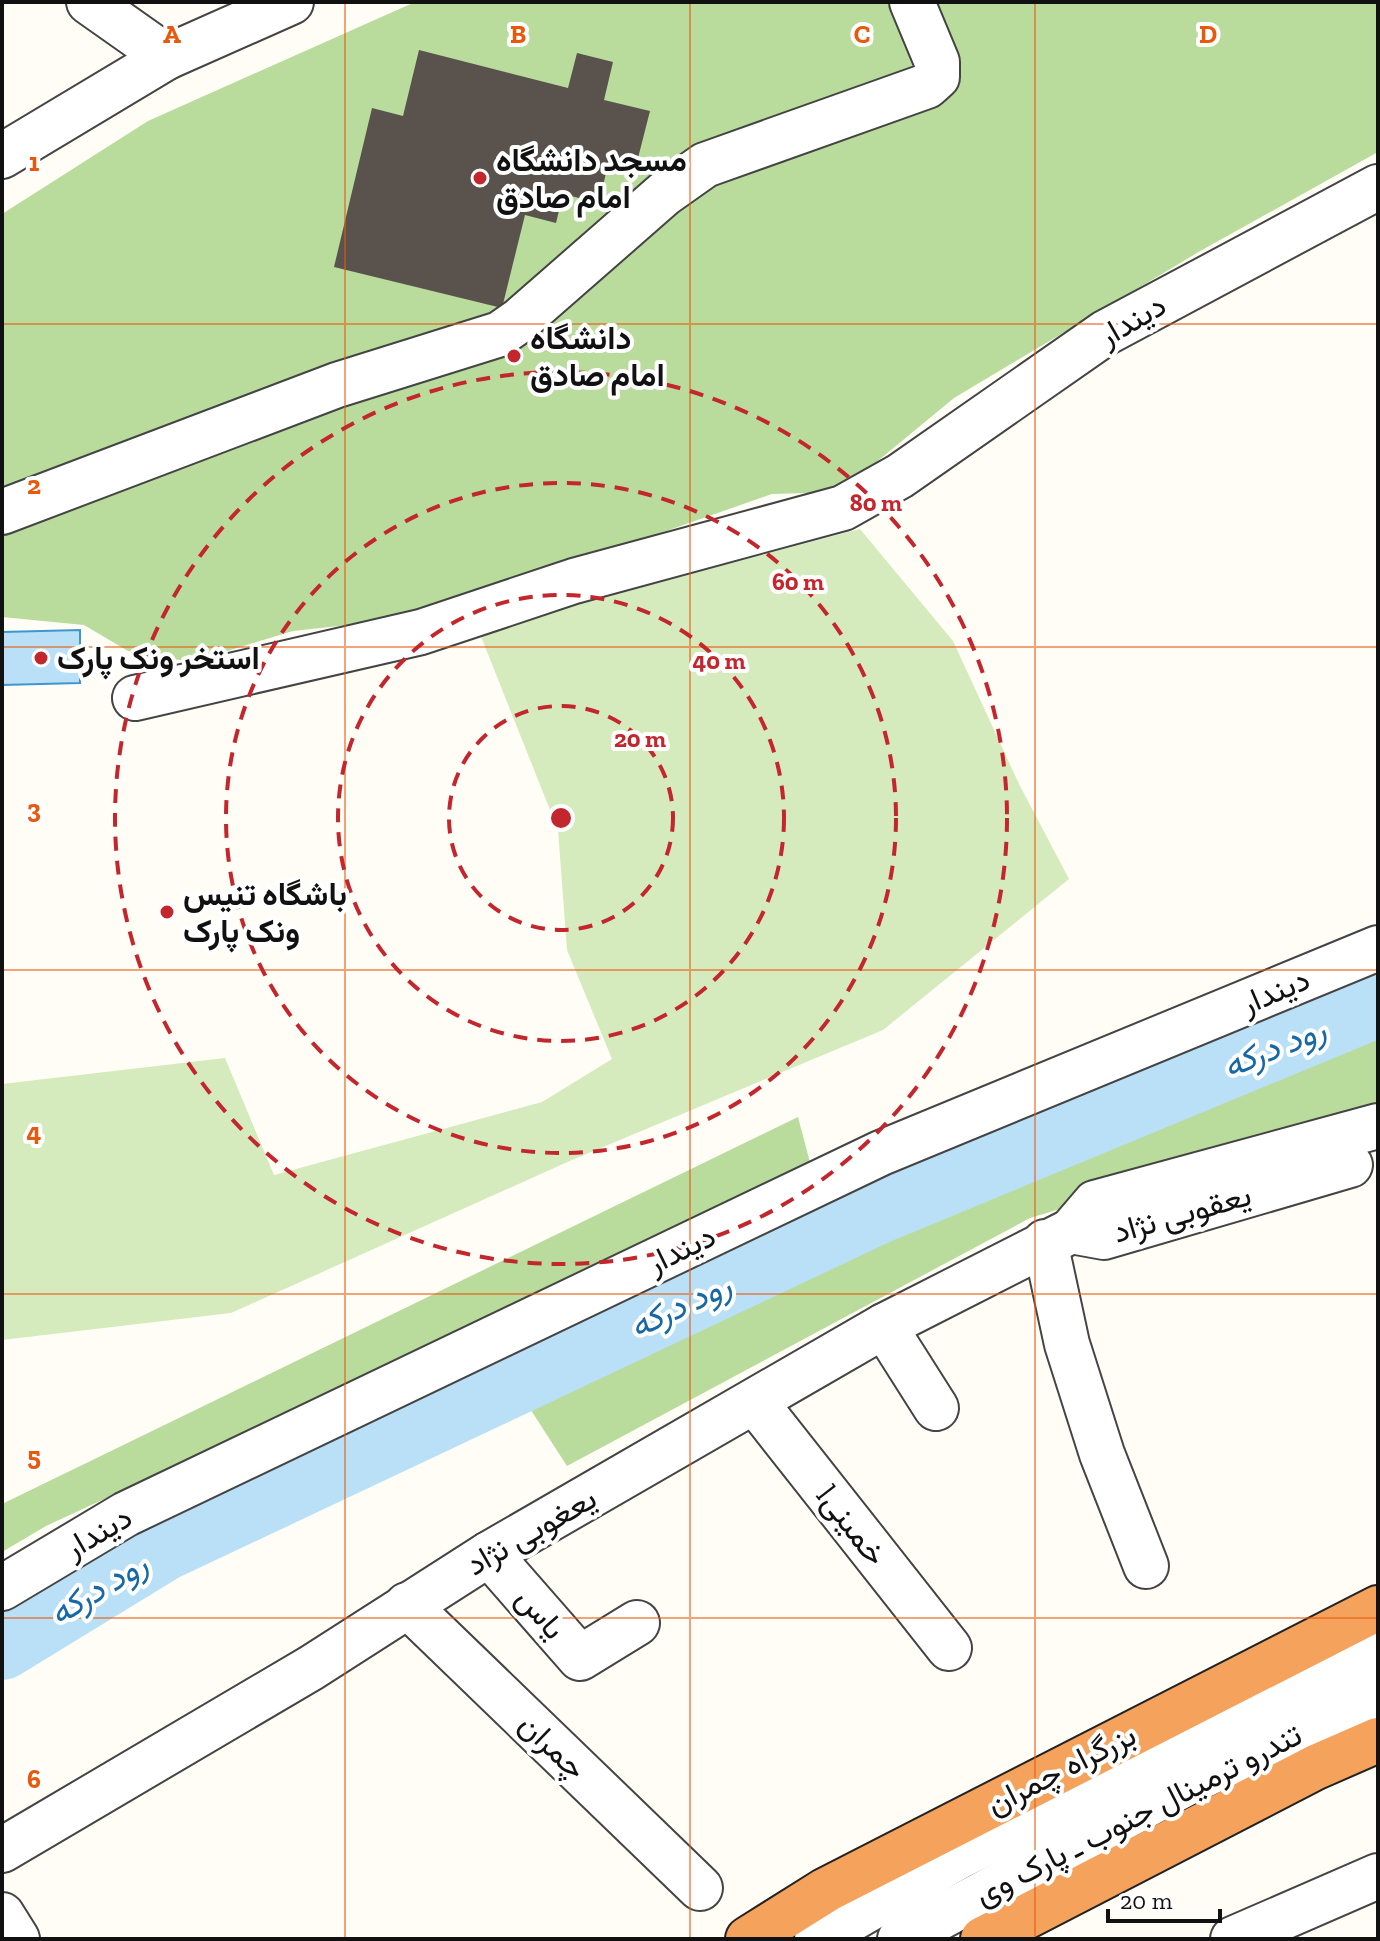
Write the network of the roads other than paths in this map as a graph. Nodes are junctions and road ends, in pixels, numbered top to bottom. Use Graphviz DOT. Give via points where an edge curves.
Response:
graph roads {
  1 [pos="89,2"];
  2 [pos="291,2"];
  3 [pos="912,2"];
  4 [pos="167,57"];
  5 [pos="2,156"];
  6 [pos="1378,187"];
  7 [pos="2,512"];
  8 [pos="135,698"];
  9 [pos="1378,948"];
  10 [pos="1378,1126"];
  11 [pos="1378,1156"];
  12 [pos="1058,1236"];
  13 [pos="884,1326"];
  14 [pos="755,1402"];
  15 [pos="936,1408"];
  16 [pos="489,1554"];
  17 [pos="1146,1566"];
  18 [pos="2,1588"];
  19 [pos="407,1605"];
  20 [pos="1376,1618"];
  21 [pos="637,1623"];
  22 [pos="949,1648"];
  23 [pos="1378,1694"];
  24 [pos="1378,1740"];
  25 [pos="2,1850"];
  26 [pos="1378,1876"];
  27 [pos="700,1888"];
  28 [pos="2,1915"];
  29 [pos="17,1939"];
  30 [pos="748,1939"];
  31 [pos="817,1939"];
  32 [pos="900,1939"];
  33 [pos="983,1939"];
  34 [pos="1233,1939"];
  1 -- 4 [label="street"];
  2 -- 4 [label="street"];
  3 -- 7 [label="street" via="937,62 937,77 927,86 705,165 500,334 337,385"];
  4 -- 5 [label="street"];
  6 -- 8 [label="street, دیندار" via="1105,333 900,476 843,508 574,581 421,632"];
  9 -- 18 [label="street, دیندار" via="881,1153 126,1514"];
  10 -- 12 [label="street, یعقوبی نژاد" via="1095,1203"];
  11 -- 12 [label="street, یعقوبی نژاد" via="1104,1237"];
  12 -- 13 [label="street, یعغوبی نژاد"];
  12 -- 17 [label="street" via="1067,1344"];
  13 -- 14 [label="street, یعغوبی نژاد"];
  13 -- 15 [label="street"];
  14 -- 16 [label="street, یعغوبی نژاد"];
  14 -- 22 [label="street, lخمینی"];
  16 -- 19 [label="street, یعغوبی نژاد"];
  16 -- 21 [label="street, یاس" via="580,1658"];
  19 -- 25 [label="street, یعغوبی نژاد" via="311,1668"];
  19 -- 27 [label="street, چمران"];
  20 -- 30 [label="highway, بزرگراه چمران" via="826,1890"];
  20 -- 31 [label="street" via="1331,1670 960,1856"];
  23 -- 32 [label="street, تندرو ترمینال جنوب ـ پارک وی" via="1187,1783"];
  24 -- 33 [label="highway"];
  26 -- 34 [label="street"];
  28 -- 29 [label="street"];
}
